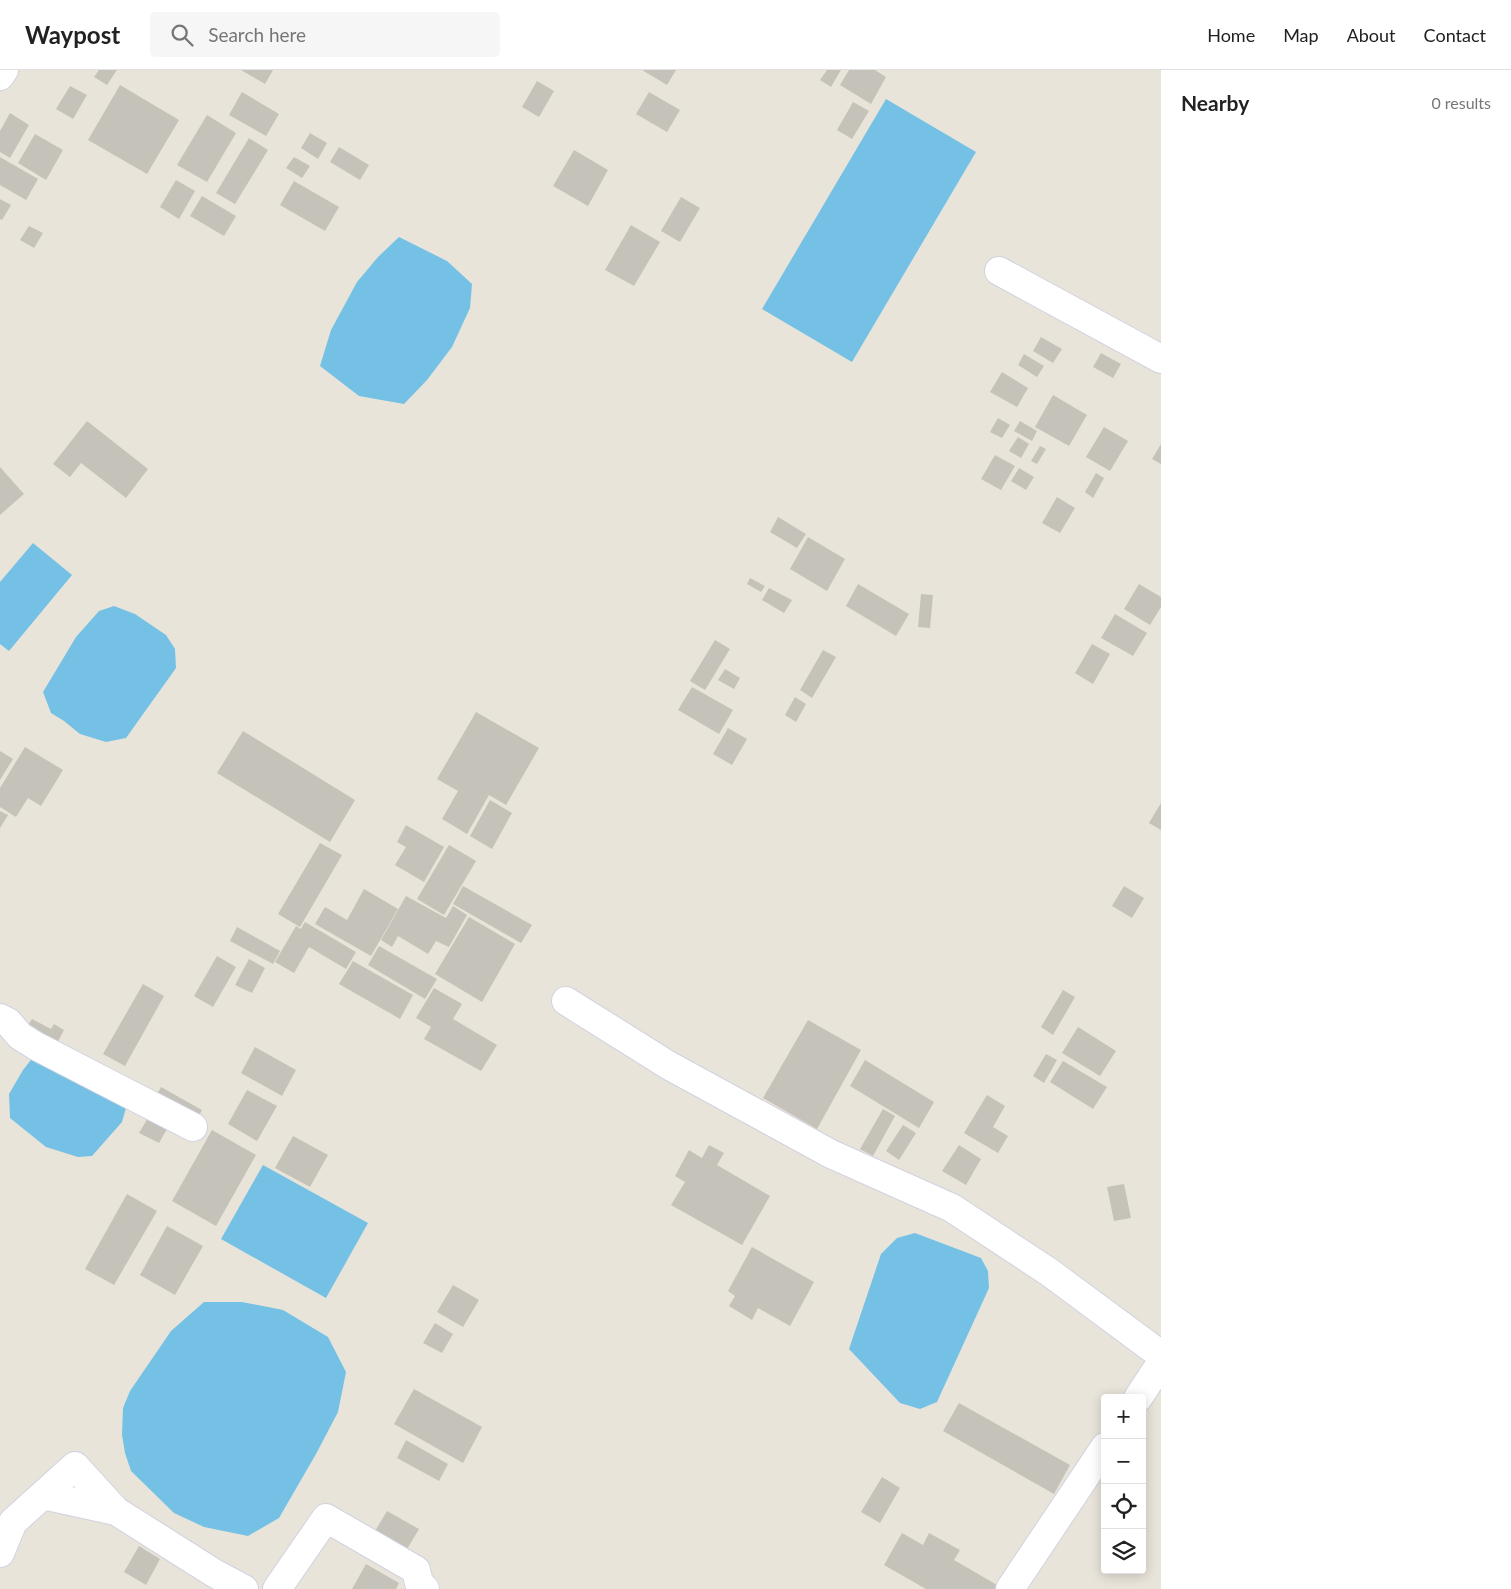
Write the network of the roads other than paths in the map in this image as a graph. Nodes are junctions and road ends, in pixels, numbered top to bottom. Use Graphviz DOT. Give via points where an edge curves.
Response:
graph roads {
  1 [pos="4,70"];
  2 [pos="0,76"];
  3 [pos="999,272"];
  4 [pos="1161,359"];
  5 [pos="566,1001"];
  6 [pos="0,1018"];
  7 [pos="193,1127"];
  8 [pos="1161,1355"];
  9 [pos="1161,1364"];
  10 [pos="1141,1394"];
  11 [pos="1101,1453"];
  12 [pos="0,1553"];
  13 [pos="244,1589"];
  14 [pos="277,1589"];
  15 [pos="425,1589"];
  16 [pos="1010,1589"];
  1 -- 2 [label="street"];
  3 -- 4 [label="street"];
  5 -- 8 [label="street" via="668,1065 831,1154 952,1208 1048,1272"];
  6 -- 7 [label="street" via="36,1046"];
  9 -- 10 [label="street"];
  11 -- 16 [label="street"];
  12 -- 13 [label="street" via="13,1522 76,1466 116,1511"];
  14 -- 15 [label="street" via="326,1518 416,1570 419,1583"];
}
